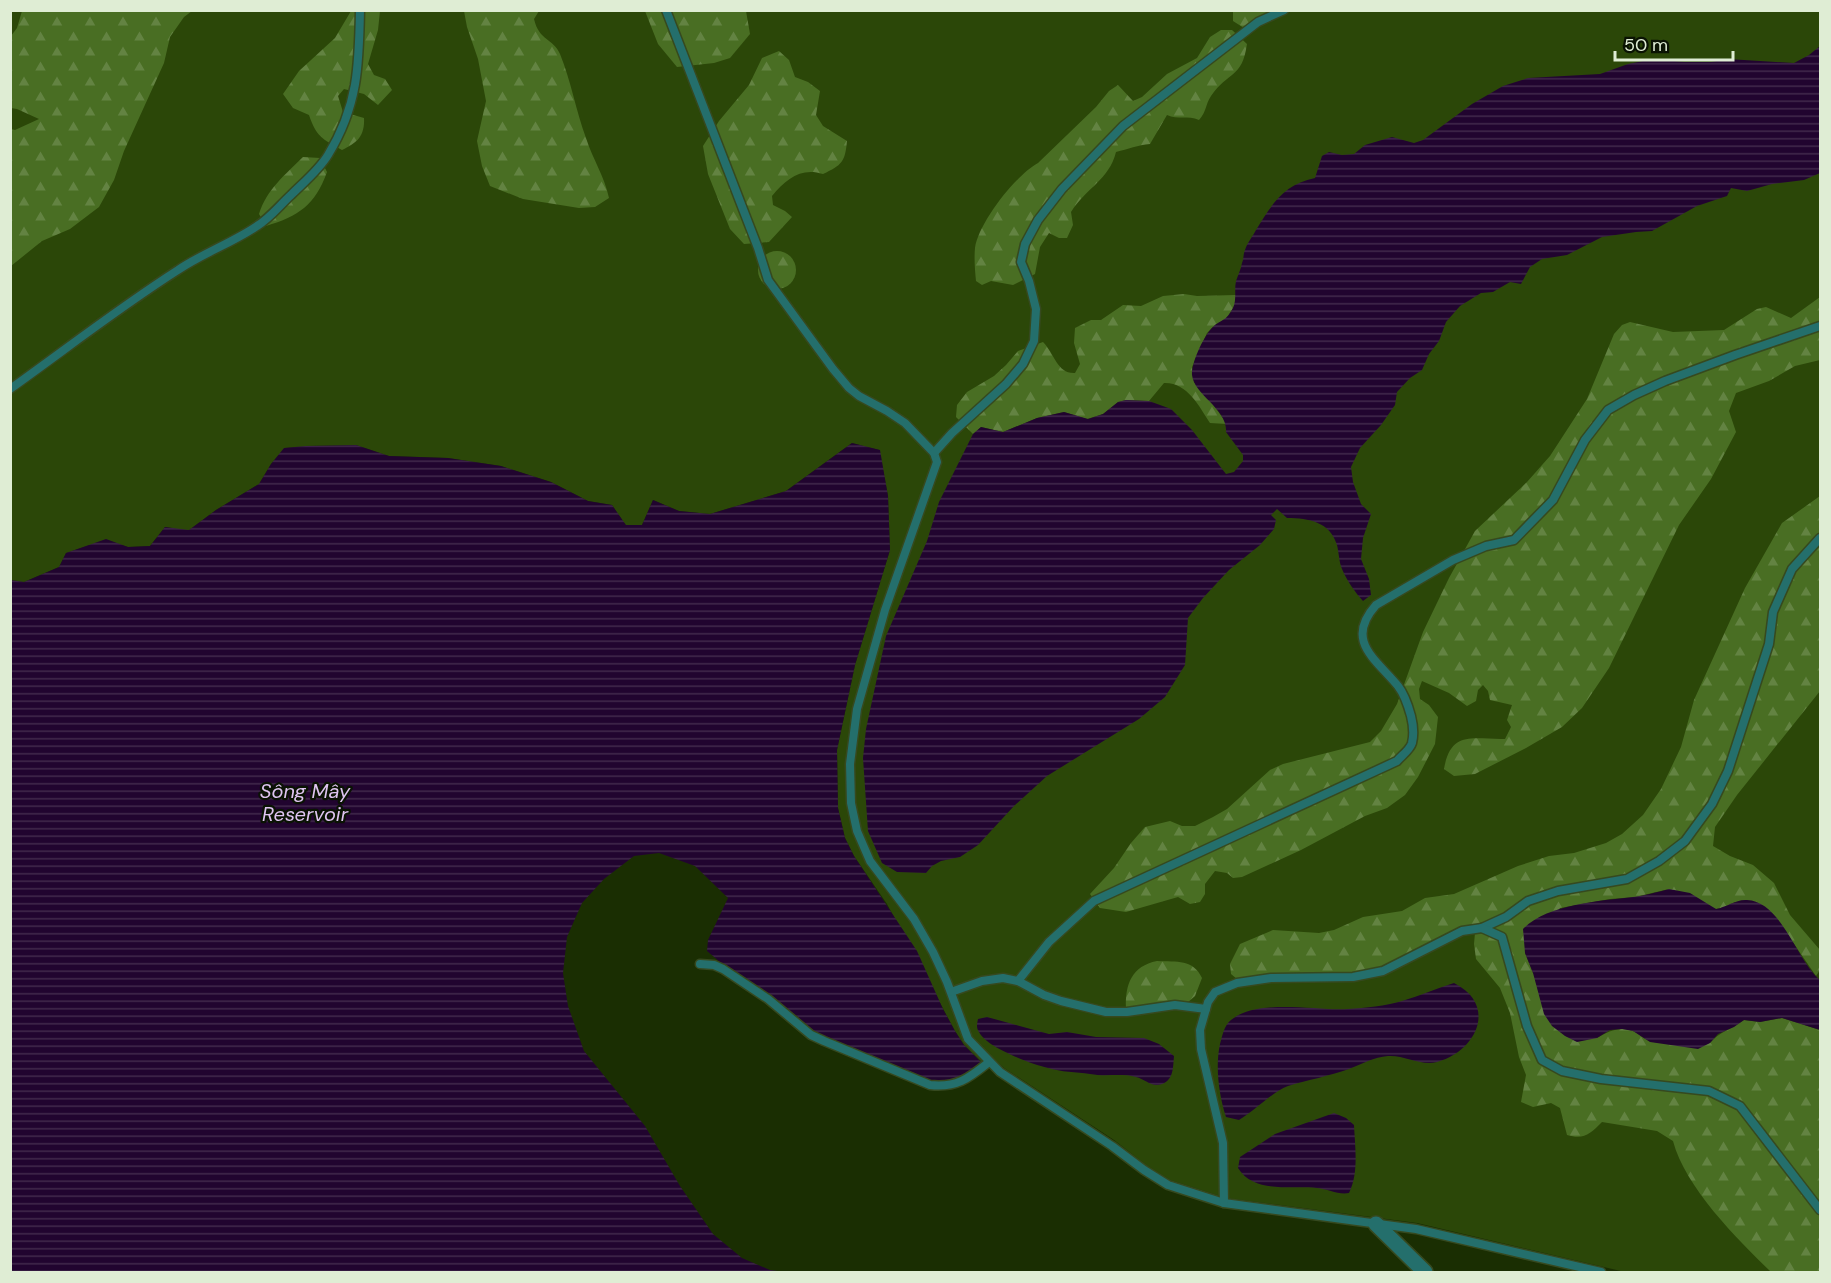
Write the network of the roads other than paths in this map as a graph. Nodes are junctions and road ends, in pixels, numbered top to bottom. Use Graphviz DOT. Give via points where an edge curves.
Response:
graph roads {
  1 [pos="360,10"];
  2 [pos="666,10"];
  3 [pos="1284,10"];
  4 [pos="1821,326"];
  5 [pos="10,389"];
  6 [pos="934,453"];
  7 [pos="1821,538"];
  8 [pos="1482,928"];
  9 [pos="700,964"];
  10 [pos="1018,981"];
  11 [pos="951,992"];
  12 [pos="1206,1009"];
  13 [pos="989,1062"];
  14 [pos="1224,1203"];
  15 [pos="1821,1210"];
  16 [pos="1376,1224"];
  17 [pos="1425,1272"];
  18 [pos="1601,1272"];
  1 -- 5 [label="lane" via="359,61 350,110 327,156 303,183 260,224 183,266"];
  2 -- 6 [label="lane" via="768,280 849,388 905,423"];
  3 -- 6 [label="lane" via="1258,22 1123,126 1038,219 1021,262 1036,309 1034,341 1023,364 1006,384"];
  4 -- 10 [label="lane" via="1665,381 1608,410 1585,440 1553,500 1514,540 1486,546 1453,560 1366,616 1362,633 1369,655 1399,687 1413,723 1412,744 1397,761 1094,901 1049,942"];
  6 -- 11 [label="lane" via="937,462 885,610 856,709 850,764 851,803 870,861 914,919"];
  7 -- 8 [label="lane" via="1792,569 1787,580 1773,612 1769,644 1728,771 1712,804 1685,841 1627,879 1558,891 1528,901"];
  8 -- 12 [label="lane" via="1462,931 1383,971 1353,977 1271,978 1237,983 1215,992"];
  8 -- 15 [label="lane" via="1502,937 1527,1026 1542,1060 1562,1071 1709,1091 1740,1106"];
  9 -- 13 [label="lane" via="723,969 817,1038 930,1085 945,1087 958,1083"];
  10 -- 11 [label="lane" via="982,981"];
  10 -- 12 [label="lane" via="1044,995 1106,1012 1175,1005"];
  11 -- 13 [label="lane" via="968,1039"];
  12 -- 14 [label="lane" via="1200,1030 1201,1049 1223,1143"];
  13 -- 14 [label="lane" via="1168,1185"];
  14 -- 16 [label="lane"];
  16 -- 17 [label="street"];
  16 -- 18 [label="lane" via="1416,1229"];
}
